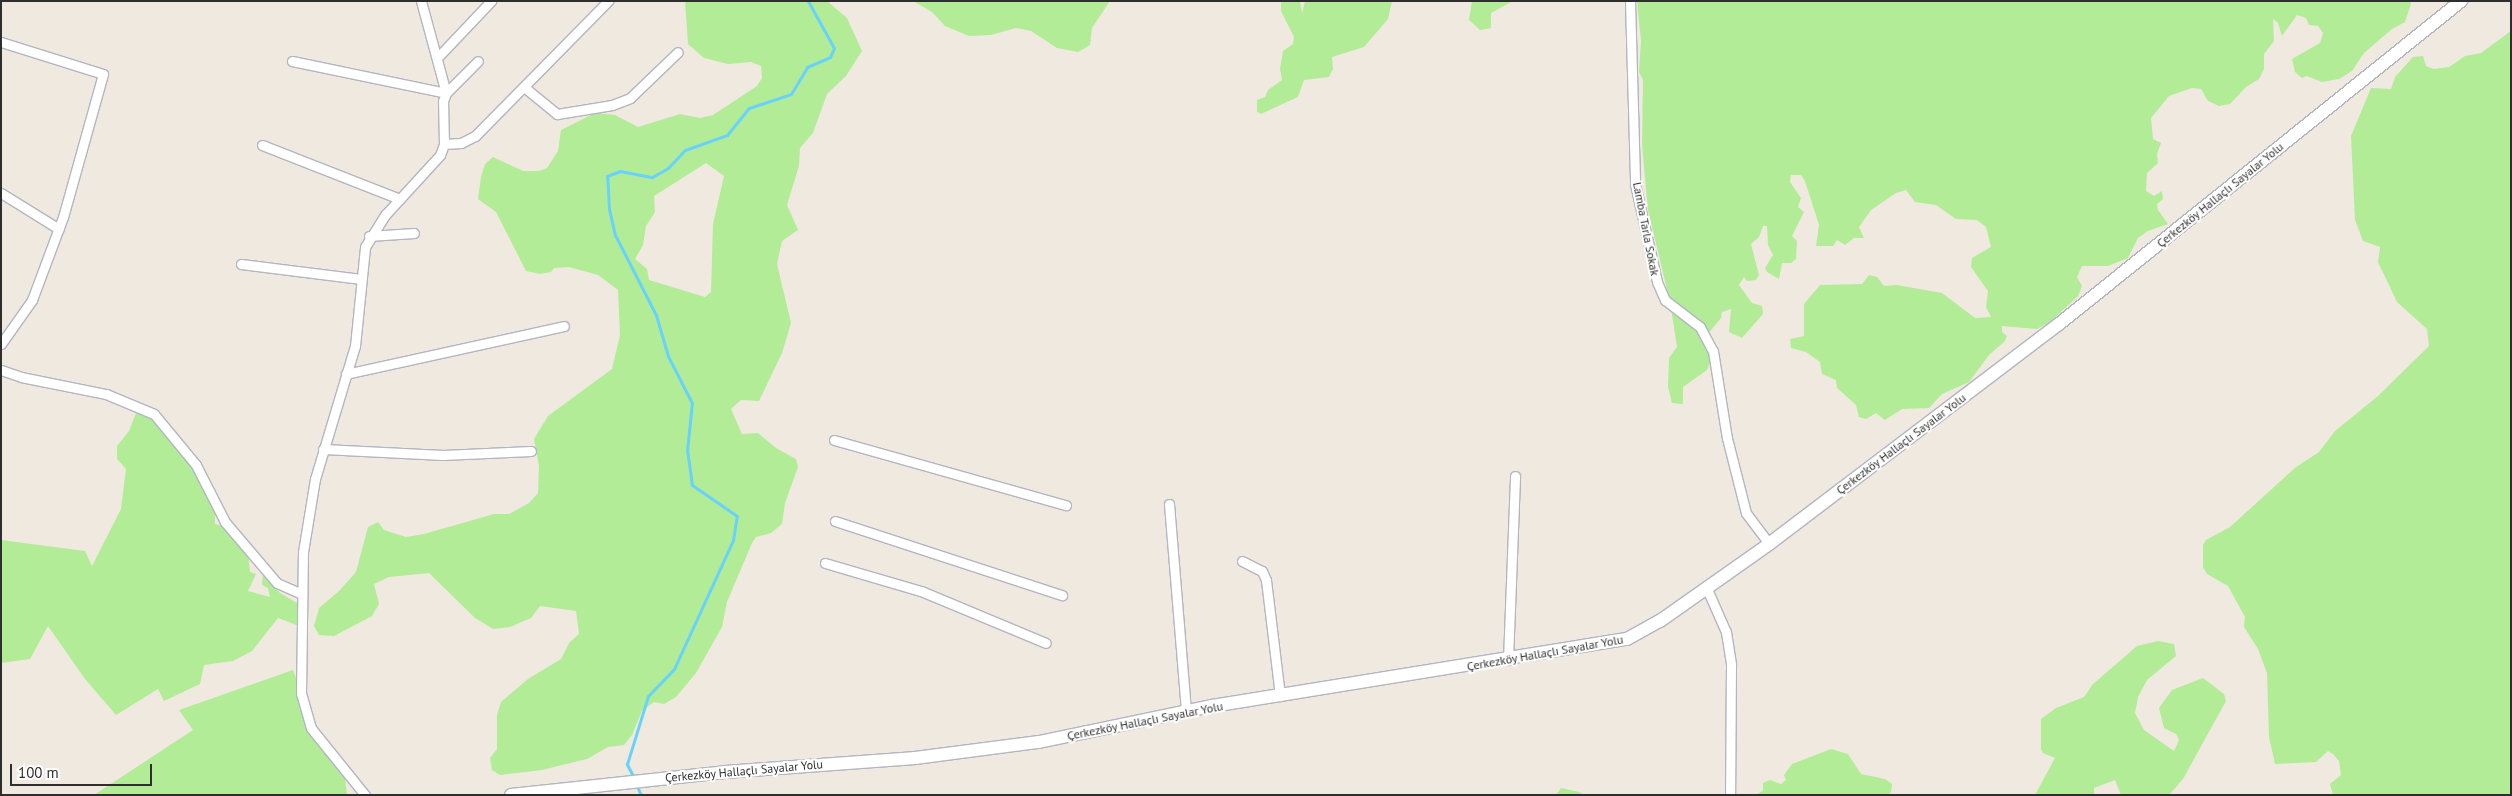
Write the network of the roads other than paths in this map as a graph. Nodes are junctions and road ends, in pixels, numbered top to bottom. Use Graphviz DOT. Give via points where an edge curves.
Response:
graph roads {
  1 [pos="421,1"];
  2 [pos="491,1"];
  3 [pos="608,1"];
  4 [pos="1630,1"];
  5 [pos="2461,1"];
  6 [pos="1,42"];
  7 [pos="678,52"];
  8 [pos="437,58"];
  9 [pos="292,61"];
  10 [pos="478,61"];
  11 [pos="524,88"];
  12 [pos="446,93"];
  13 [pos="444,144"];
  14 [pos="262,145"];
  15 [pos="1,194"];
  16 [pos="400,199"];
  17 [pos="59,229"];
  18 [pos="414,232"];
  19 [pos="369,236"];
  20 [pos="241,264"];
  21 [pos="361,279"];
  22 [pos="564,326"];
  23 [pos="1,344"];
  24 [pos="1,370"];
  25 [pos="346,374"];
  26 [pos="834,440"];
  27 [pos="324,449"];
  28 [pos="530,451"];
  29 [pos="1515,476"];
  30 [pos="1169,504"];
  31 [pos="1066,505"];
  32 [pos="835,521"];
  33 [pos="1769,544"];
  34 [pos="1242,561"];
  35 [pos="825,562"];
  36 [pos="1707,589"];
  37 [pos="302,594"];
  38 [pos="1062,595"];
  39 [pos="1046,643"];
  40 [pos="1508,660"];
  41 [pos="1280,696"];
  42 [pos="1186,712"];
  43 [pos="365,795"];
  44 [pos="511,795"];
  45 [pos="1730,795"];
  1 -- 8 [label="street"];
  2 -- 8 [label="street"];
  3 -- 11 [label="street"];
  4 -- 33 [label="street, Lamba Tarla Sokak" via="1635,184 1656,282 1666,300 1700,327 1713,352 1727,438 1746,513"];
  5 -- 33 [label="main road, Çerkezköy Hallaçlı Sayalar Yolu" via="2059,324"];
  6 -- 17 [label="street" via="103,74"];
  7 -- 11 [label="street" via="630,98 612,105 557,114"];
  8 -- 12 [label="street"];
  9 -- 12 [label="street"];
  10 -- 12 [label="street"];
  11 -- 13 [label="street" via="475,136 461,143"];
  12 -- 13 [label="street" via="443,101"];
  13 -- 16 [label="street" via="440,155"];
  14 -- 16 [label="street"];
  15 -- 17 [label="street"];
  16 -- 19 [label="street"];
  17 -- 23 [label="street" via="32,300"];
  18 -- 19 [label="street"];
  19 -- 21 [label="street"];
  20 -- 21 [label="street"];
  21 -- 25 [label="street" via="355,346"];
  22 -- 25 [label="street"];
  24 -- 37 [label="street" via="22,378 106,394 154,414 196,465 225,522 277,583"];
  25 -- 27 [label="street"];
  26 -- 31 [label="street"];
  27 -- 28 [label="street" via="442,455"];
  27 -- 37 [label="street" via="303,552"];
  29 -- 40 [label="street"];
  30 -- 42 [label="street"];
  32 -- 38 [label="street"];
  33 -- 36 [label="main road, Çerkezköy Hallaçlı Sayalar Yolu"];
  34 -- 41 [label="street" via="1262,571 1266,580"];
  35 -- 39 [label="street" via="921,591"];
  36 -- 40 [label="main road, Çerkezköy Hallaçlı Sayalar Yolu" via="1627,639"];
  36 -- 45 [label="street" via="1726,632 1731,665"];
  37 -- 43 [label="street" via="300,694 311,728"];
  40 -- 41 [label="main road, Çerkezköy Hallaçlı Sayalar Yolu"];
  41 -- 42 [label="main road, Çerkezköy Hallaçlı Sayalar Yolu"];
  42 -- 44 [label="main road, Çerkezköy Hallaçlı Sayalar Yolu" via="1039,742 925,757 656,778"];
}
